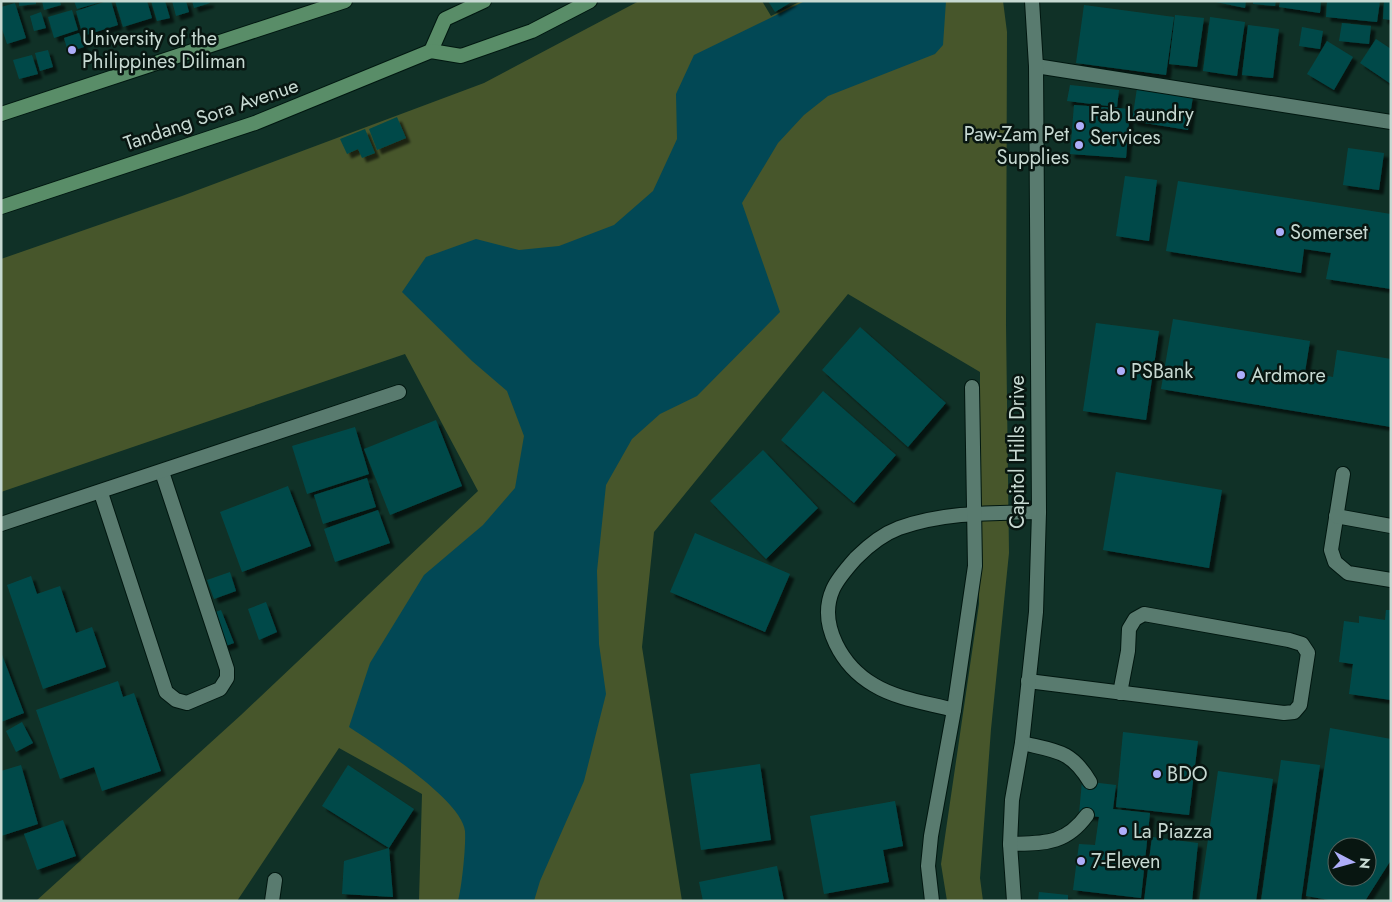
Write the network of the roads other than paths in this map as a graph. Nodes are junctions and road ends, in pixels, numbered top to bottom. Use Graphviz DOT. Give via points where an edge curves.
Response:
graph roads {
  1 [pos="344,1"];
  2 [pos="484,1"];
  3 [pos="590,1"];
  4 [pos="1032,1"];
  5 [pos="431,52"];
  6 [pos="1036,66"];
  7 [pos="1,114"];
  8 [pos="1391,122"];
  9 [pos="1,207"];
  10 [pos="972,387"];
  11 [pos="399,392"];
  12 [pos="162,472"];
  13 [pos="1342,474"];
  14 [pos="101,493"];
  15 [pos="1039,512"];
  16 [pos="975,514"];
  17 [pos="1336,516"];
  18 [pos="1,524"];
  19 [pos="1391,526"];
  20 [pos="1391,580"];
  21 [pos="1028,681"];
  22 [pos="1120,693"];
  23 [pos="954,710"];
  24 [pos="1022,743"];
  25 [pos="1090,782"];
  26 [pos="1087,815"];
  27 [pos="1010,844"];
  28 [pos="275,880"];
  29 [pos="272,901"];
  30 [pos="932,901"];
  31 [pos="1014,901"];
  1 -- 7 [label="main road"];
  2 -- 5 [label="main road" via="445,19"];
  3 -- 5 [label="main road, Tandang Sora Avenue" via="532,31 461,56"];
  4 -- 6 [label="street, Capitol Hills Drive"];
  5 -- 9 [label="main road, Tandang Sora Avenue" via="255,123"];
  6 -- 8 [label="street"];
  6 -- 15 [label="street, Capitol Hills Drive"];
  10 -- 16 [label="street"];
  11 -- 12 [label="street"];
  12 -- 14 [label="street"];
  12 -- 14 [label="street" via="227,668 227,678 220,688 187,703 166,692"];
  13 -- 17 [label="street"];
  14 -- 18 [label="street"];
  15 -- 16 [label="street"];
  15 -- 21 [label="street, Capitol Hills Drive" via="1036,612"];
  16 -- 23 [label="street" via="974,566"];
  16 -- 23 [label="street" via="935,517 897,528 868,546 833,589 828,614 829,629 840,651 873,685 889,693"];
  17 -- 19 [label="street"];
  17 -- 20 [label="street" via="1331,550 1335,562 1348,573"];
  21 -- 22 [label="street"];
  21 -- 24 [label="street, Capitol Hills Drive"];
  22 -- 22 [label="street" via="1294,712 1300,705 1308,653 1302,644 1289,640 1144,614 1135,619 1129,629"];
  23 -- 30 [label="street" via="931,836 928,866"];
  24 -- 25 [label="street" via="1071,757"];
  24 -- 27 [label="street, Capitol Hills Drive" via="1012,800"];
  26 -- 27 [label="street" via="1079,827 1050,843"];
  27 -- 31 [label="street, Capitol Hills Drive"];
  28 -- 29 [label="street"];
}
